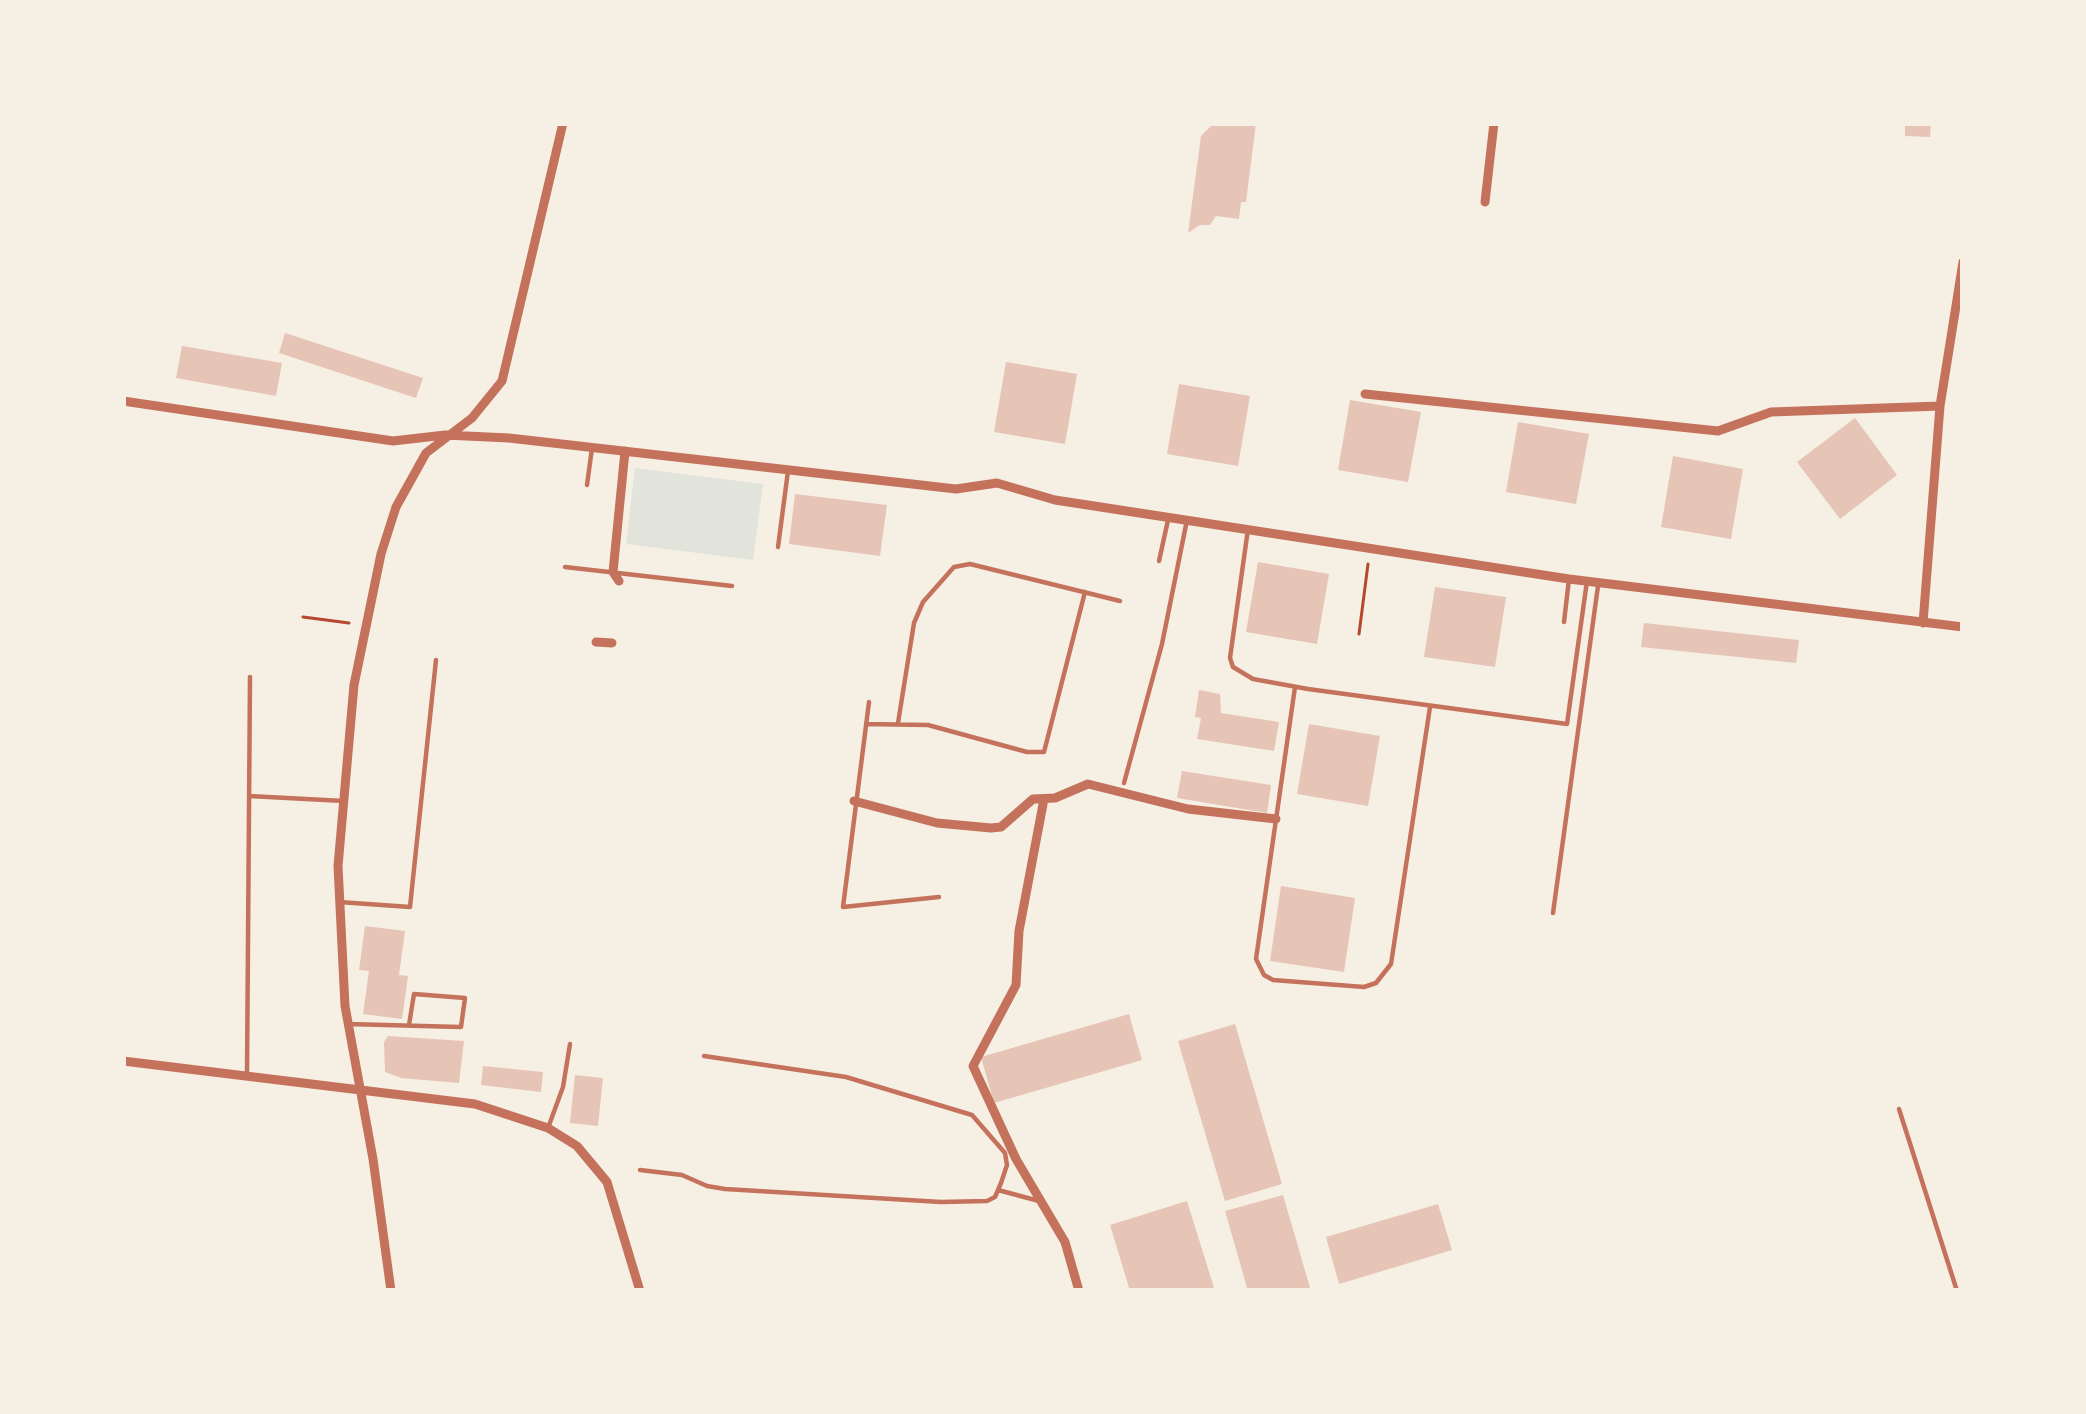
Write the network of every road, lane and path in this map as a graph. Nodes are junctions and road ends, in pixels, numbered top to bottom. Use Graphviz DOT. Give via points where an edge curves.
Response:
graph roads {
  1 [pos="563,123"];
  2 [pos="1494,123"];
  3 [pos="1485,202"];
  4 [pos="1963,262"];
  5 [pos="1365,394"];
  6 [pos="123,401"];
  7 [pos="1940,406"];
  8 [pos="446,435"];
  9 [pos="592,448"];
  10 [pos="626,452"];
  11 [pos="788,471"];
  12 [pos="587,485"];
  13 [pos="1168,518"];
  14 [pos="1186,520"];
  15 [pos="1248,530"];
  16 [pos="778,547"];
  17 [pos="1370,548"];
  18 [pos="1159,561"];
  19 [pos="565,567"];
  20 [pos="612,578"];
  21 [pos="1570,579"];
  22 [pos="1593,582"];
  23 [pos="731,586"];
  24 [pos="1085,592"];
  25 [pos="1120,601"];
  26 [pos="303,616"];
  27 [pos="344,622"];
  28 [pos="1564,622"];
  29 [pos="1923,623"];
  30 [pos="1963,627"];
  31 [pos="1359,634"];
  32 [pos="596,642"];
  33 [pos="612,644"];
  34 [pos="436,660"];
  35 [pos="250,677"];
  36 [pos="1295,687"];
  37 [pos="1377,699"];
  38 [pos="869,702"];
  39 [pos="1430,706"];
  40 [pos="1375,713"];
  41 [pos="866,724"];
  42 [pos="898,724"];
  43 [pos="1124,783"];
  44 [pos="249,796"];
  45 [pos="1044,799"];
  46 [pos="344,801"];
  47 [pos="854,801"];
  48 [pos="1276,819"];
  49 [pos="939,898"];
  50 [pos="339,902"];
  51 [pos="1552,914"];
  52 [pos="347,1024"];
  53 [pos="409,1025"];
  54 [pos="570,1044"];
  55 [pos="704,1056"];
  56 [pos="123,1061"];
  57 [pos="248,1075"];
  58 [pos="358,1091"];
  59 [pos="1899,1109"];
  60 [pos="548,1128"];
  61 [pos="640,1169"];
  62 [pos="998,1190"];
  63 [pos="1041,1202"];
  64 [pos="391,1291"];
  65 [pos="640,1291"];
  66 [pos="1079,1291"];
  67 [pos="1957,1291"];
  1 -- 8 [label="street" via="502,381"];
  2 -- 3 [label="street"];
  4 -- 7 [label="street"];
  5 -- 7 [label="street" via="1718,431 1771,412"];
  6 -- 8 [label="street" via="394,440"];
  7 -- 29 [label="street"];
  8 -- 9 [label="street"];
  8 -- 46 [label="street" via="414,472 381,554 354,685"];
  9 -- 10 [label="street"];
  9 -- 12 [label="lane"];
  10 -- 11 [label="street"];
  10 -- 20 [label="street"];
  11 -- 13 [label="street" via="956,489 997,484"];
  11 -- 16 [label="lane"];
  13 -- 14 [label="street"];
  13 -- 18 [label="lane"];
  14 -- 15 [label="street"];
  14 -- 43 [label="lane"];
  15 -- 17 [label="street"];
  15 -- 36 [label="lane" via="1230,658 1242,675"];
  17 -- 21 [label="street"];
  17 -- 31 [label="path"];
  19 -- 20 [label="lane"];
  20 -- 23 [label="lane"];
  21 -- 22 [label="street"];
  21 -- 28 [label="lane"];
  22 -- 29 [label="street"];
  22 -- 39 [label="lane" via="1567,724"];
  22 -- 51 [label="lane"];
  24 -- 25 [label="lane"];
  24 -- 42 [label="lane" via="954,567 914,623"];
  24 -- 42 [label="lane" via="1044,752"];
  26 -- 27 [label="path"];
  29 -- 30 [label="street"];
  32 -- 33 [label="street"];
  34 -- 50 [label="lane" via="410,907"];
  35 -- 44 [label="lane"];
  36 -- 37 [label="lane"];
  36 -- 48 [label="lane"];
  37 -- 39 [label="lane"];
  37 -- 40 [label="lane"];
  38 -- 41 [label="lane"];
  39 -- 48 [label="lane" via="1396,946 1376,983 1273,980 1258,968"];
  41 -- 42 [label="lane"];
  41 -- 47 [label="lane"];
  44 -- 46 [label="lane"];
  44 -- 57 [label="lane"];
  45 -- 47 [label="street" via="991,828"];
  45 -- 48 [label="street" via="1100,784 1188,809"];
  45 -- 63 [label="street" via="1016,985 973,1066"];
  46 -- 50 [label="street"];
  47 -- 49 [label="lane" via="843,907"];
  50 -- 52 [label="street"];
  52 -- 53 [label="lane"];
  52 -- 58 [label="street"];
  53 -- 53 [label="lane" via="461,1027 466,998 414,994"];
  54 -- 60 [label="lane"];
  55 -- 62 [label="lane" via="846,1077 972,1115 1005,1153"];
  56 -- 57 [label="street"];
  57 -- 58 [label="street"];
  58 -- 60 [label="street" via="476,1105"];
  58 -- 64 [label="street"];
  59 -- 67 [label="lane"];
  60 -- 65 [label="street" via="578,1146 608,1183"];
  61 -- 62 [label="lane" via="707,1186 878,1198 987,1201"];
  62 -- 63 [label="lane"];
  63 -- 66 [label="street" via="1065,1242"];
}
